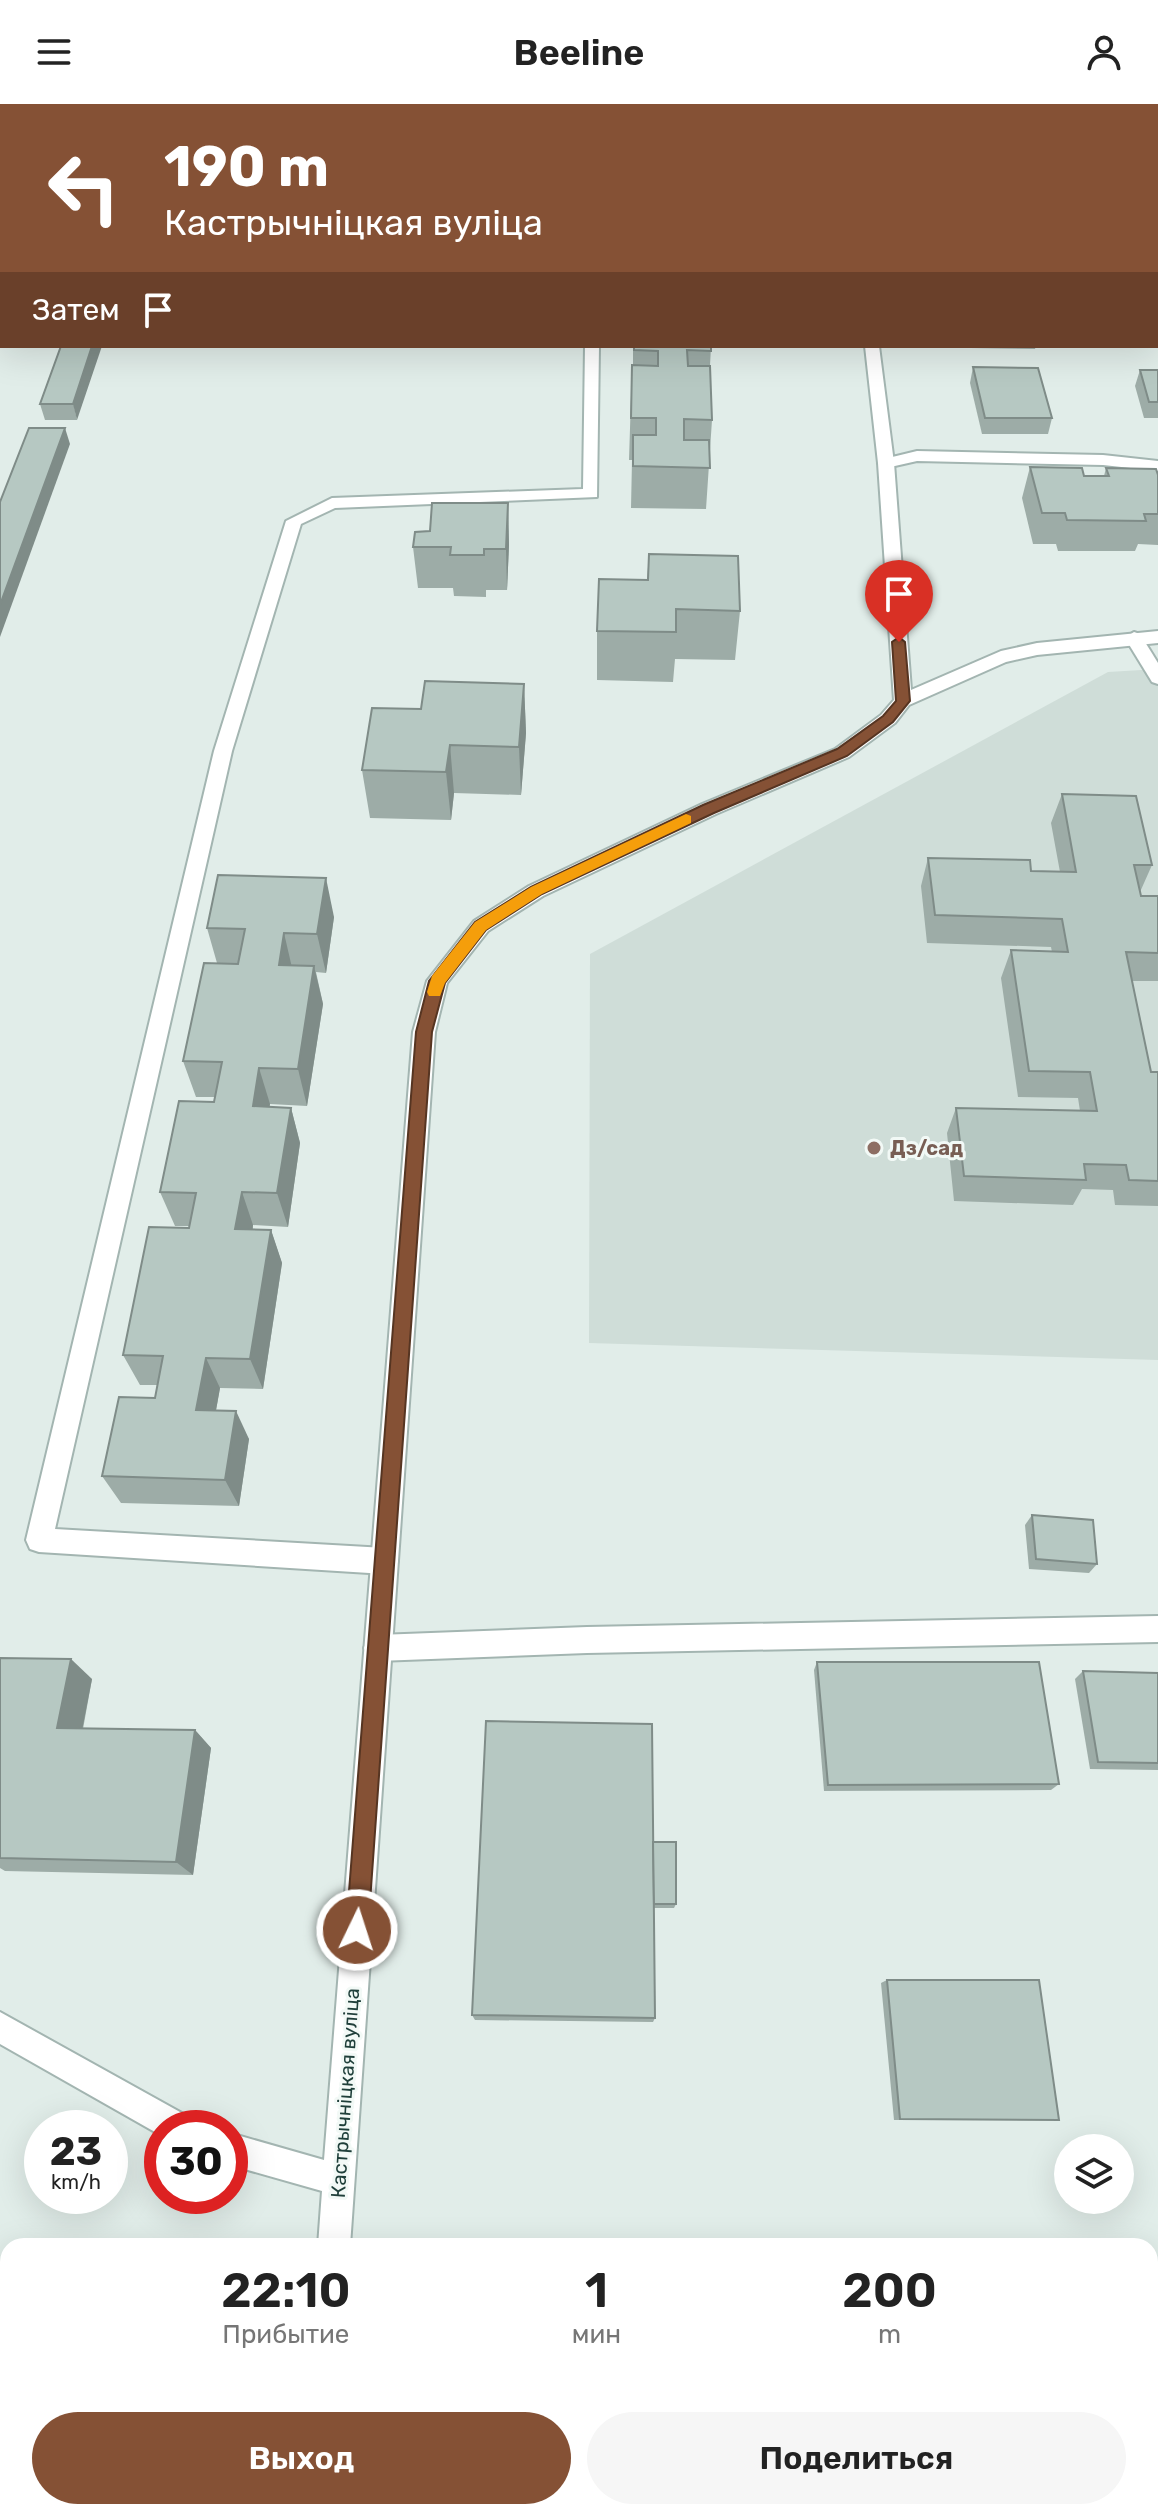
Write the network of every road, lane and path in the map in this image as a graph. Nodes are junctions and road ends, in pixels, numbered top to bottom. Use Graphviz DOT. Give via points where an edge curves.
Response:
graph roads {
  1 [pos="592,348"];
  2 [pos="872,348"];
  3 [pos="886,463"];
  4 [pos="1158,466"];
  5 [pos="1158,637"];
  6 [pos="1134,638"];
  7 [pos="1158,678"];
  8 [pos="903,701"];
  9 [pos="385,1561"];
  10 [pos="1158,1629"];
  11 [pos="378,1648"];
  12 [pos="0,2027"];
  13 [pos="146,2110"];
  14 [pos="248,2154"];
  15 [pos="338,2180"];
  16 [pos="334,2238"];
  1 -- 9 [label="street" via="591,494 332,503 294,521 223,751 39,1540"];
  2 -- 3 [label="street"];
  3 -- 4 [label="street" via="917,456"];
  3 -- 8 [label="street"];
  5 -- 6 [label="street"];
  6 -- 7 [label="street"];
  6 -- 8 [label="street" via="1001,657"];
  8 -- 9 [label="street, Кастрычніцкая вуліца" via="842,753 536,891 481,926 437,981 424,1032"];
  9 -- 11 [label="street, Кастрычніцкая вуліца"];
  10 -- 11 [label="street"];
  11 -- 15 [label="street, Кастрычніцкая вуліца"];
  12 -- 13 [label="street"];
  14 -- 15 [label="street"];
  15 -- 16 [label="street, Кастрычніцкая вуліца"];
}
